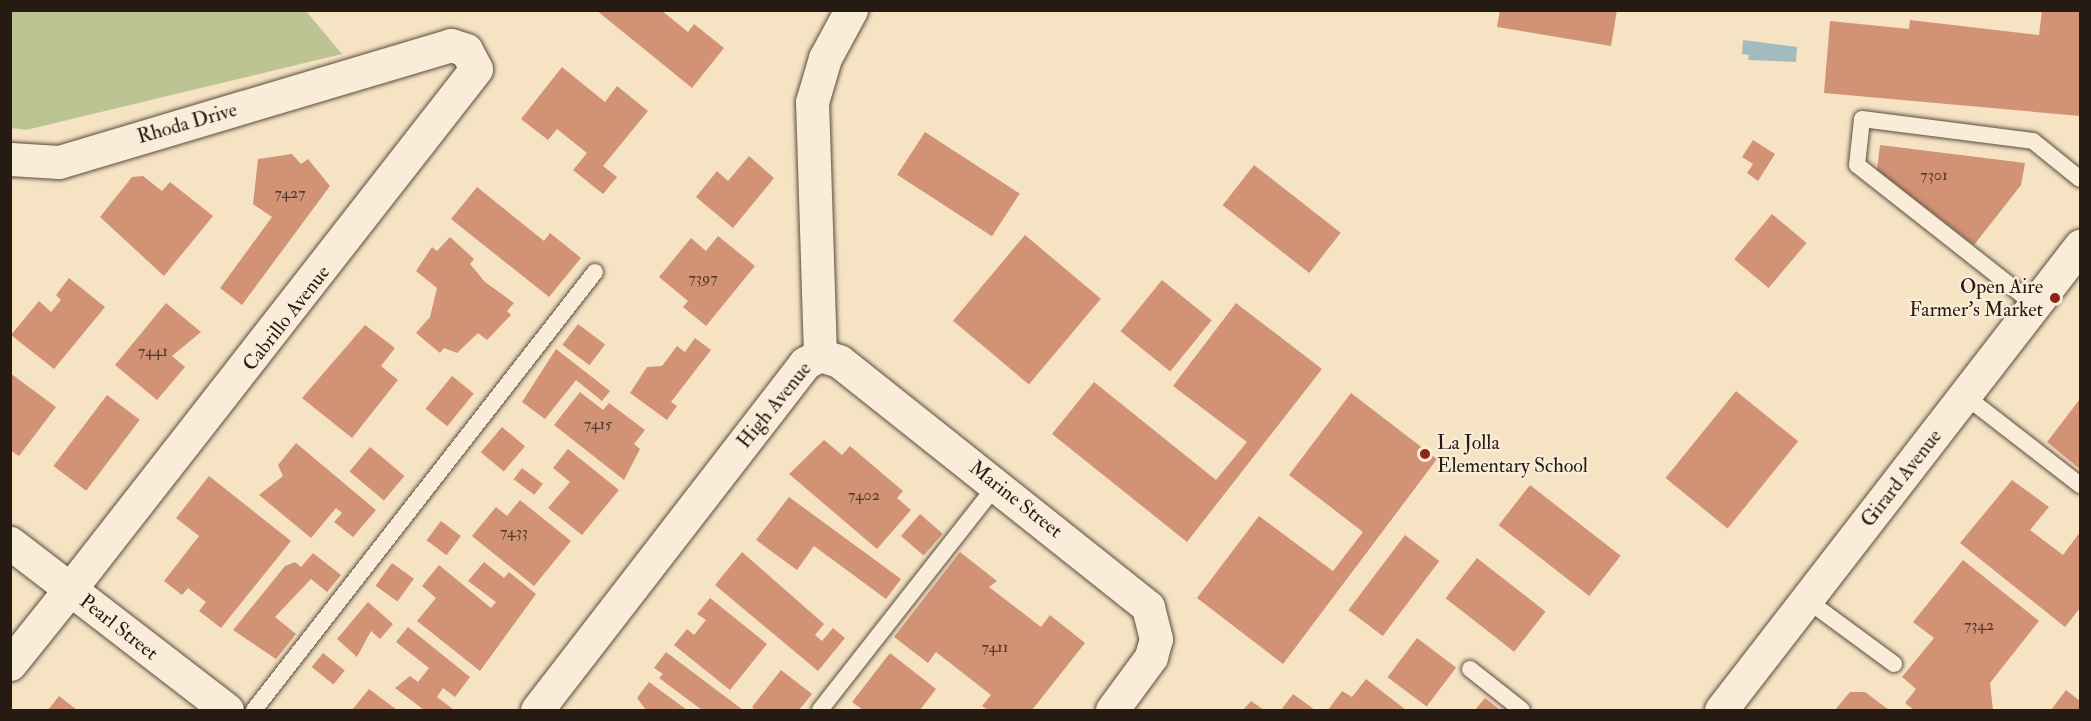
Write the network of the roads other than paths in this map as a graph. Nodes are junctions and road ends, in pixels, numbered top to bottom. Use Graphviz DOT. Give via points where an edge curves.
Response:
graph roads {
  1 [pos="851,10"];
  2 [pos="362,72"];
  3 [pos="10,159"];
  4 [pos="2080,179"];
  5 [pos="2080,246"];
  6 [pos="594,272"];
  7 [pos="2035,305"];
  8 [pos="820,355"];
  9 [pos="1964,395"];
  10 [pos="997,484"];
  11 [pos="2080,485"];
  12 [pos="10,543"];
  13 [pos="70,589"];
  14 [pos="1806,600"];
  15 [pos="10,664"];
  16 [pos="1894,664"];
  17 [pos="1470,669"];
  18 [pos="227,711"];
  19 [pos="254,711"];
  20 [pos="537,711"];
  21 [pos="819,711"];
  22 [pos="1112,711"];
  23 [pos="1522,711"];
  24 [pos="1721,711"];
  1 -- 8 [label="street, High Avenue" via="825,58 812,102"];
  2 -- 3 [label="street, Rhoda Drive" via="59,162"];
  2 -- 13 [label="street, Cabrillo Avenue" via="451,45 466,50 476,69"];
  4 -- 7 [label="lane" via="2033,141 1862,119 1857,165"];
  5 -- 7 [label="street, Girard Avenue"];
  6 -- 19 [label="lane"];
  7 -- 9 [label="street, Girard Avenue"];
  8 -- 10 [label="street, Marine Street" via="839,361"];
  8 -- 20 [label="street, High Avenue" via="805,363"];
  9 -- 11 [label="lane"];
  9 -- 14 [label="street, Girard Avenue"];
  10 -- 21 [label="lane"];
  10 -- 22 [label="street, Marine Street" via="1148,607 1155,639 1140,676"];
  12 -- 13 [label="street, Pearl Street"];
  13 -- 15 [label="street, Cabrillo Avenue"];
  13 -- 18 [label="street, Pearl Street"];
  14 -- 16 [label="lane"];
  14 -- 24 [label="street, Girard Avenue"];
  17 -- 23 [label="lane"];
}
